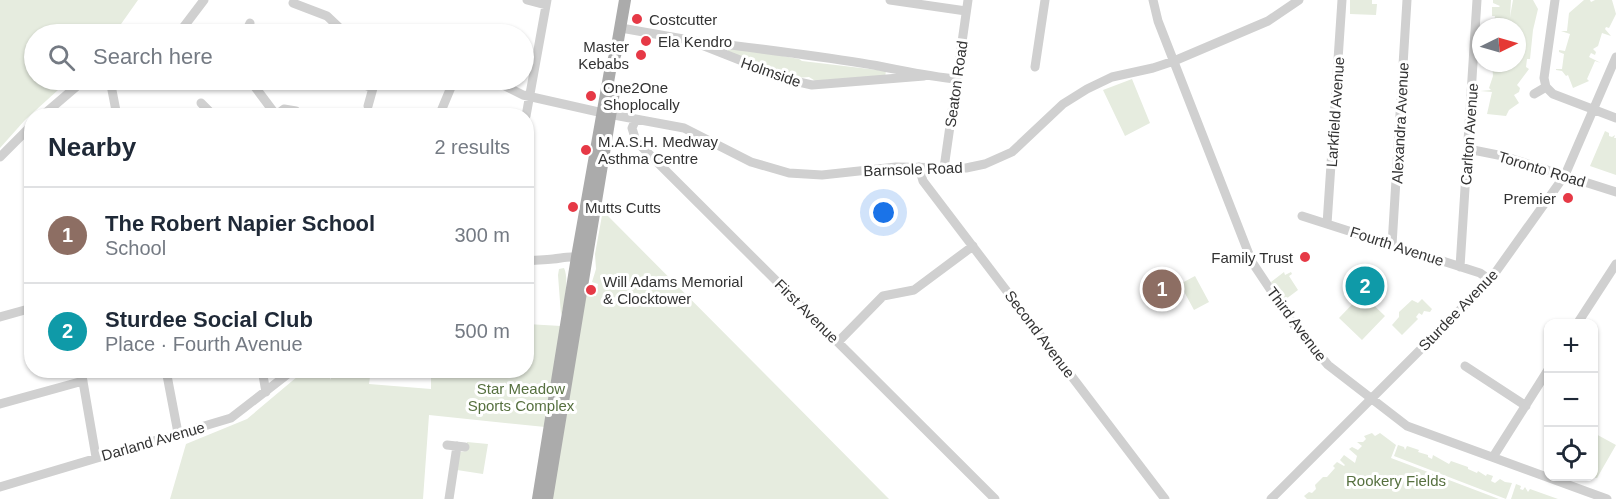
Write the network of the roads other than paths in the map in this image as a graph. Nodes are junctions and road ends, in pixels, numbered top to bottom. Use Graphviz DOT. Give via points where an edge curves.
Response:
graph roads {
  1 [pos="204,0"];
  2 [pos="527,0"];
  3 [pos="625,0"];
  4 [pos="890,0"];
  5 [pos="968,0"];
  6 [pos="1045,0"];
  7 [pos="1153,0"];
  8 [pos="1299,0"];
  9 [pos="1341,0"];
  10 [pos="1407,0"];
  11 [pos="1477,0"];
  12 [pos="1555,0"];
  13 [pos="293,3"];
  14 [pos="546,3"];
  15 [pos="966,11"];
  16 [pos="186,24"];
  17 [pos="335,24"];
  18 [pos="621,28"];
  19 [pos="723,49"];
  20 [pos="1616,57"];
  21 [pos="1174,61"];
  22 [pos="1035,67"];
  23 [pos="893,69"];
  24 [pos="534,74"];
  25 [pos="924,76"];
  26 [pos="956,79"];
  27 [pos="892,80"];
  28 [pos="1546,87"];
  29 [pos="72,90"];
  30 [pos="112,90"];
  31 [pos="257,90"];
  32 [pos="373,90"];
  33 [pos="450,90"];
  34 [pos="512,90"];
  35 [pos="531,90"];
  36 [pos="1534,94"];
  37 [pos="530,97"];
  38 [pos="201,103"];
  39 [pos="368,106"];
  40 [pos="51,108"];
  41 [pos="115,108"];
  42 [pos="206,108"];
  43 [pos="271,108"];
  44 [pos="442,108"];
  45 [pos="528,108"];
  46 [pos="1593,110"];
  47 [pos="608,118"];
  48 [pos="1616,118"];
  49 [pos="636,119"];
  50 [pos="24,132"];
  51 [pos="1468,149"];
  52 [pos="0,157"];
  53 [pos="920,167"];
  54 [pos="944,168"];
  55 [pos="1565,175"];
  56 [pos="1616,192"];
  57 [pos="1302,216"];
  58 [pos="1327,224"];
  59 [pos="1392,245"];
  60 [pos="973,246"];
  61 [pos="534,260"];
  62 [pos="581,262"];
  63 [pos="1616,264"];
  64 [pos="1460,267"];
  65 [pos="1490,279"];
  66 [pos="24,310"];
  67 [pos="0,317"];
  68 [pos="1580,319"];
  69 [pos="838,342"];
  70 [pos="1465,366"];
  71 [pos="1546,373"];
  72 [pos="82,378"];
  73 [pos="168,378"];
  74 [pos="263,378"];
  75 [pos="283,378"];
  76 [pos="83,381"];
  77 [pos="266,392"];
  78 [pos="1371,398"];
  79 [pos="0,405"];
  80 [pos="1526,406"];
  81 [pos="178,433"];
  82 [pos="457,446"];
  83 [pos="96,457"];
  84 [pos="1493,457"];
  85 [pos="0,487"];
  86 [pos="449,499"];
  87 [pos="538,499"];
  88 [pos="547,499"];
  89 [pos="994,499"];
  90 [pos="1165,499"];
  91 [pos="1271,499"];
  92 [pos="1607,499"];
  1 -- 16 [label="street"];
  2 -- 14 [label="street"];
  3 -- 18 [label="main road"];
  4 -- 15 [label="street"];
  5 -- 15 [label="street, Seaton Road"];
  6 -- 22 [label="street"];
  7 -- 21 [label="street, Third Avenue"];
  8 -- 21 [label="street, Barnsole Road" via="1268,21"];
  9 -- 58 [label="street, Larkfield Avenue"];
  10 -- 59 [label="street, Alexandra Avenue"];
  11 -- 51 [label="street, Carlton Avenue"];
  12 -- 28 [label="street" via="1544,74"];
  13 -- 17 [label="street" via="327,16"];
  14 -- 24 [label="street"];
  15 -- 26 [label="street, Seaton Road"];
  18 -- 19 [label="street, Holmside"];
  18 -- 47 [label="main road"];
  19 -- 23 [label="street, Holmside"];
  19 -- 27 [label="street, Holmside" via="790,80 812,85"];
  20 -- 46 [label="street, Sturdee Avenue"];
  21 -- 54 [label="street, Barnsole Road" via="1112,77 1087,88 1063,104 1018,147 999,158 966,168"];
  21 -- 78 [label="street, Third Avenue" via="1252,262 1294,325 1328,365"];
  23 -- 25 [label="street, Holmside"];
  23 -- 27 [label="street"];
  25 -- 26 [label="street, Holmside"];
  25 -- 27 [label="street, Holmside"];
  26 -- 54 [label="street, Seaton Road"];
  28 -- 36 [label="street"];
  28 -- 46 [label="street" via="1552,94"];
  29 -- 40 [label="street"];
  30 -- 41 [label="street"];
  31 -- 43 [label="street"];
  32 -- 39 [label="street"];
  33 -- 44 [label="street"];
  34 -- 37 [label="street"];
  35 -- 37 [label="street"];
  37 -- 45 [label="street"];
  37 -- 47 [label="street"];
  38 -- 42 [label="street"];
  46 -- 48 [label="street"];
  46 -- 55 [label="street, Sturdee Avenue"];
  47 -- 49 [label="street, Barnsole Road" via="617,122"];
  47 -- 62 [label="main road"];
  49 -- 53 [label="street, Barnsole Road" via="688,129 744,159 789,173 822,175"];
  49 -- 69 [label="street, First Avenue" via="632,128 636,141"];
  50 -- 52 [label="street"];
  51 -- 55 [label="street, Toronto Road"];
  51 -- 64 [label="street, Carlton Avenue"];
  53 -- 54 [label="street, Barnsole Road"];
  53 -- 60 [label="street, Second Avenue" via="923,181"];
  55 -- 56 [label="street, Toronto Road"];
  55 -- 65 [label="street, Sturdee Avenue"];
  57 -- 58 [label="street, Fourth Avenue"];
  58 -- 59 [label="street, Fourth Avenue"];
  59 -- 64 [label="street, Fourth Avenue"];
  60 -- 69 [label="street" via="914,290 883,296"];
  60 -- 90 [label="street, Second Avenue"];
  61 -- 62 [label="street"];
  62 -- 87 [label="main road"];
  62 -- 88 [label="main road"];
  63 -- 68 [label="street"];
  64 -- 65 [label="street, Fourth Avenue"];
  65 -- 78 [label="street, Sturdee Avenue"];
  66 -- 67 [label="street"];
  69 -- 89 [label="street, First Avenue"];
  70 -- 80 [label="street"];
  71 -- 80 [label="street"];
  72 -- 76 [label="street"];
  73 -- 81 [label="street"];
  74 -- 77 [label="street"];
  75 -- 77 [label="street, Darland Avenue"];
  76 -- 79 [label="street"];
  76 -- 83 [label="street"];
  77 -- 81 [label="street, Darland Avenue" via="231,418"];
  78 -- 84 [label="street, Third Avenue" via="1407,426"];
  78 -- 91 [label="street, Sturdee Avenue"];
  80 -- 84 [label="street"];
  81 -- 83 [label="street, Darland Avenue"];
  82 -- 86 [label="street"];
  83 -- 85 [label="street, Darland Avenue"];
  84 -- 92 [label="street, Third Avenue"];
}
